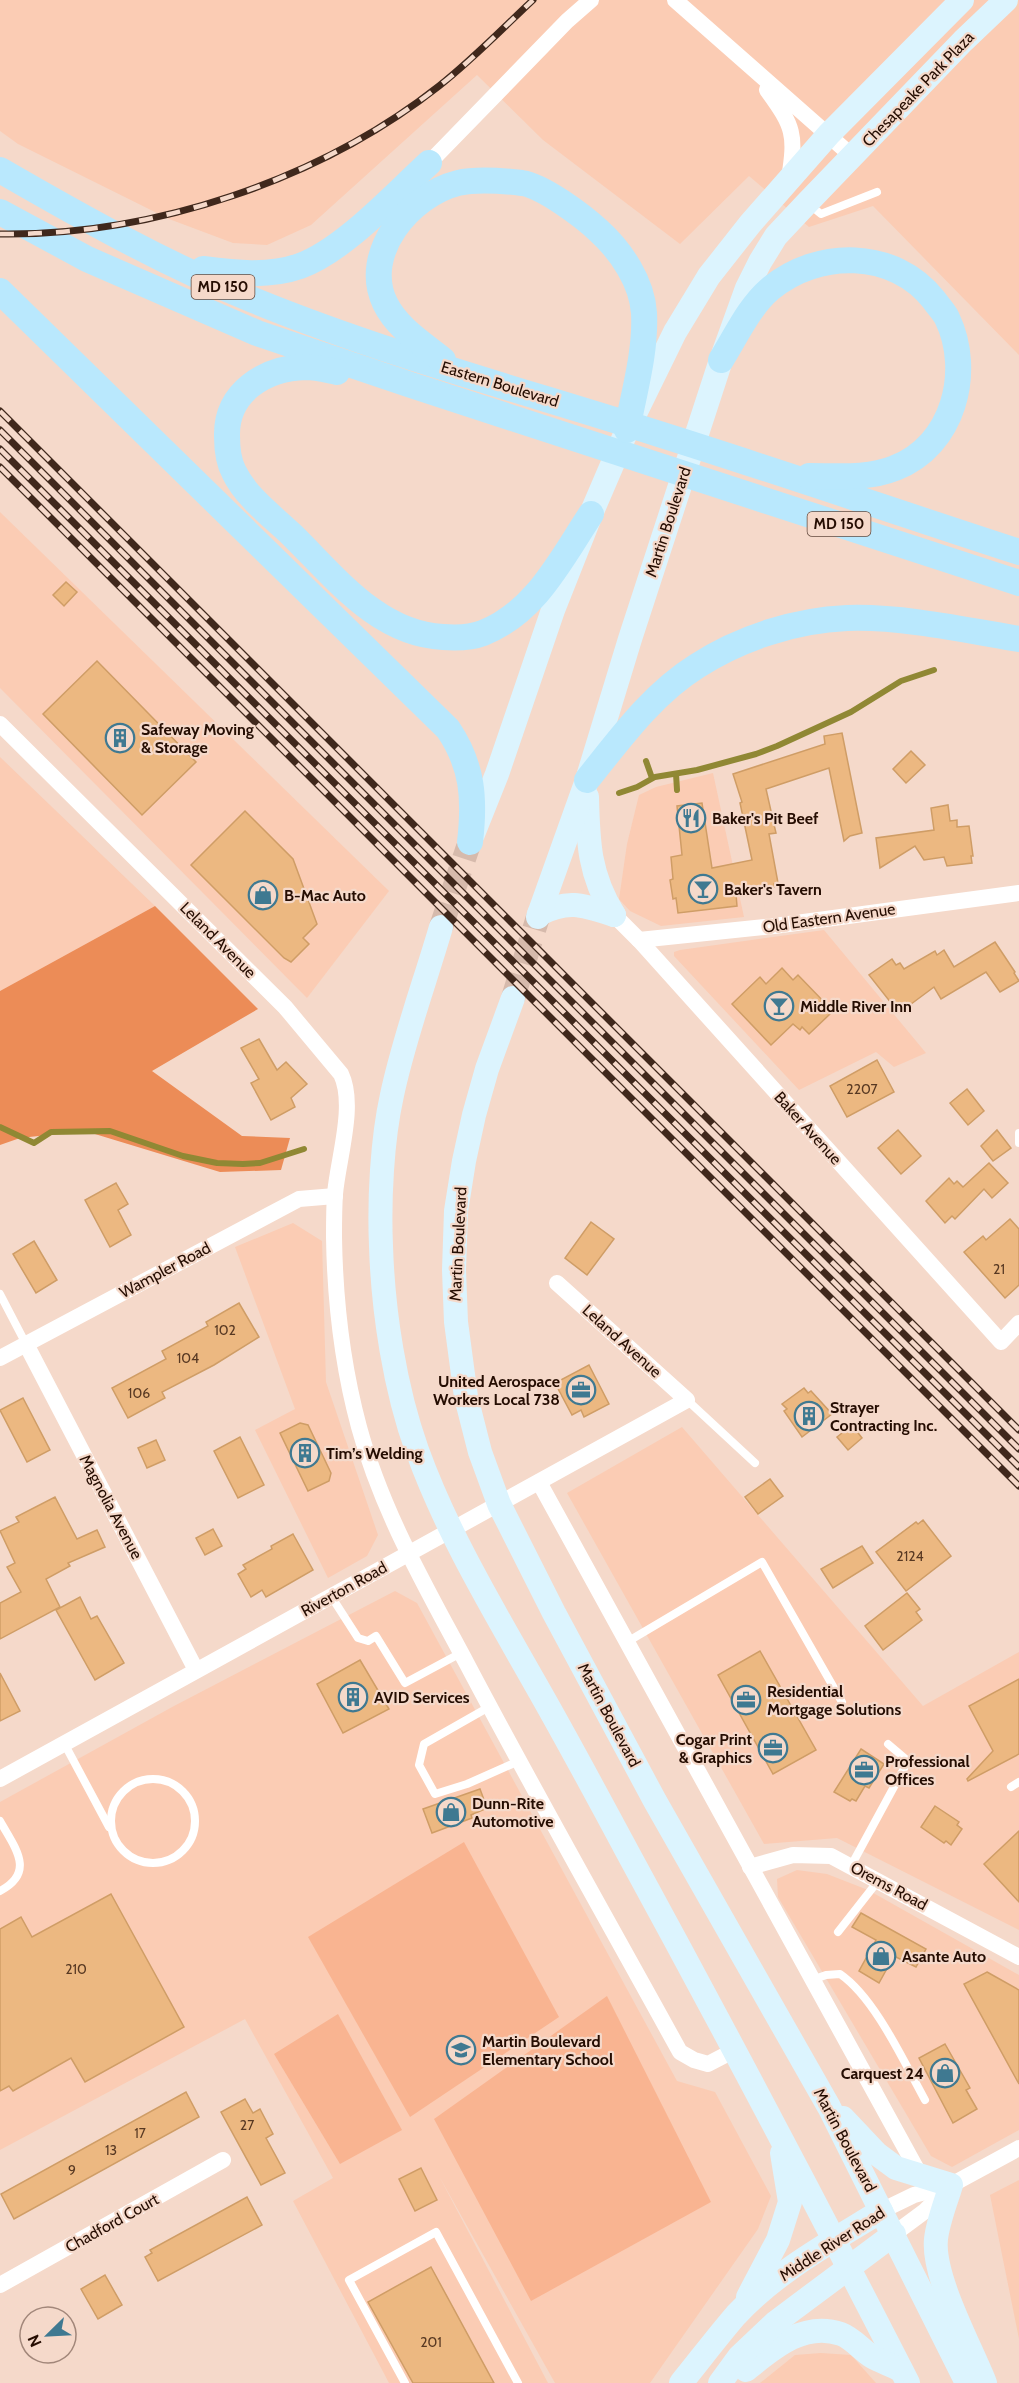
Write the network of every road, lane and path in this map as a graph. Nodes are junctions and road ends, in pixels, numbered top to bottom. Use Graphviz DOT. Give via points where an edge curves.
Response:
graph roads {
  1 [pos="570,0"];
  2 [pos="591,0"];
  3 [pos="675,0"];
  4 [pos="962,0"];
  5 [pos="1006,0"];
  6 [pos="567,21"];
  7 [pos="755,72"];
  8 [pos="829,134"];
  9 [pos="852,156"];
  10 [pos="429,163"];
  11 [pos="0,170"];
  12 [pos="789,180"];
  13 [pos="877,192"];
  14 [pos="807,203"];
  15 [pos="0,212"];
  16 [pos="172,264"];
  17 [pos="0,291"];
  18 [pos="721,360"];
  19 [pos="460,373"];
  20 [pos="411,386"];
  21 [pos="627,430"];
  22 [pos="788,477"];
  23 [pos="591,514"];
  24 [pos="1019,552"];
  25 [pos="1019,583"];
  26 [pos="1019,639"];
  27 [pos="0,724"];
  28 [pos="587,780"];
  29 [pos="469,845"];
  30 [pos="1019,893"];
  31 [pos="614,915"];
  32 [pos="441,927"];
  33 [pos="639,940"];
  34 [pos="513,998"];
  35 [pos="1019,1132"];
  36 [pos="1019,1143"];
  37 [pos="335,1196"];
  38 [pos="557,1283"];
  39 [pos="0,1294"];
  40 [pos="1019,1323"];
  41 [pos="26,1344"];
  42 [pos="0,1358"];
  43 [pos="687,1400"];
  44 [pos="755,1464"];
  45 [pos="539,1482"];
  46 [pos="499,1504"];
  47 [pos="451,1530"];
  48 [pos="407,1554"];
  49 [pos="332,1596"];
  50 [pos="627,1642"];
  51 [pos="461,1653"];
  52 [pos="196,1671"];
  53 [pos="842,1702"];
  54 [pos="489,1707"];
  55 [pos="64,1743"];
  56 [pos="888,1744"];
  57 [pos="519,1761"];
  58 [pos="0,1779"];
  59 [pos="0,1821"];
  60 [pos="112,1833"];
  61 [pos="851,1866"];
  62 [pos="750,1867"];
  63 [pos="878,1880"];
  64 [pos="0,1892"];
  65 [pos="838,1932"];
  66 [pos="1019,1957"];
  67 [pos="812,1980"];
  68 [pos="735,2050"];
  69 [pos="925,2100"];
  70 [pos="829,2107"];
  71 [pos="778,2130"];
  72 [pos="1019,2148"];
  73 [pos="224,2160"];
  74 [pos="920,2175"];
  75 [pos="951,2185"];
  76 [pos="881,2211"];
  77 [pos="894,2234"];
  78 [pos="834,2240"];
  79 [pos="849,2267"];
  80 [pos="0,2285"];
  81 [pos="737,2314"];
  82 [pos="904,2376"];
  83 [pos="405,2383"];
  84 [pos="518,2383"];
  85 [pos="681,2383"];
  86 [pos="720,2383"];
  87 [pos="730,2383"];
  88 [pos="967,2383"];
  89 [pos="985,2383"];
  1 -- 6 [label="street"];
  2 -- 6 [label="street"];
  3 -- 7 [label="street, Chesapeake Park Plaza"];
  4 -- 8 [label="main road, Chesapeake Park Plaza"];
  5 -- 9 [label="main road, Chesapeake Park Plaza"];
  6 -- 10 [label="street"];
  7 -- 8 [label="street, Chesapeake Park Plaza"];
  7 -- 12 [label="street, Chesapeake Park Plaza" via="790,126 793,151"];
  8 -- 9 [label="street, Chesapeake Park Plaza"];
  8 -- 12 [label="main road"];
  9 -- 14 [label="main road, Martin Boulevard"];
  10 -- 16 [label="main road" via="361,226 299,266 272,272 231,273"];
  11 -- 16 [label="main road, Eastern Boulevard / MD 150"];
  12 -- 21 [label="main road" via="710,276 675,332"];
  13 -- 14 [label="lane" via="821,214"];
  14 -- 18 [label="main road, Martin Boulevard" via="776,236 760,262"];
  15 -- 20 [label="main road, Eastern Boulevard / MD 150" via="87,258 212,314"];
  16 -- 19 [label="main road, Eastern Boulevard / MD 150" via="305,320"];
  17 -- 29 [label="main road" via="448,729 467,764 472,787"];
  18 -- 22 [label="main road" via="756,303 770,289 787,277 835,260 866,261 905,274 925,289 947,316 956,342 957,387 940,434 920,454 875,475"];
  18 -- 28 [label="main road, Martin Boulevard"];
  19 -- 21 [label="main road" via="400,327 385,303 378,277 381,252 396,227 434,192 460,183 525,183 585,218 609,240 633,275 644,312 640,363"];
  19 -- 22 [label="main road, Eastern Boulevard / MD 150"];
  20 -- 23 [label="main road" via="307,367 285,369 247,386 234,402 226,423 233,471 246,490 372,611 414,633 458,638 481,634 503,624 537,597"];
  20 -- 25 [label="main road, Eastern Boulevard / MD 150"];
  21 -- 23 [label="main road"];
  22 -- 24 [label="main road, Eastern Boulevard / MD 150"];
  23 -- 29 [label="main road"];
  26 -- 28 [label="main road" via="849,618 792,626 767,634 695,667 648,708"];
  27 -- 37 [label="street, Leland Avenue" via="285,1007 333,1063 348,1094"];
  28 -- 31 [label="main road" via="594,876"];
  28 -- 31 [label="main road, Martin Boulevard" via="539,916 562,904"];
  30 -- 33 [label="street, Old Eastern Avenue"];
  31 -- 33 [label="street, Baker Avenue"];
  32 -- 47 [label="main road" via="392,1095 386,1129 381,1247 403,1405"];
  33 -- 40 [label="street, Baker Avenue" via="1001,1342"];
  34 -- 46 [label="main road, Martin Boulevard" via="487,1069 464,1161 456,1211 454,1270 456,1331 466,1397"];
  35 -- 36 [label="lane"];
  37 -- 41 [label="street, Wampler Road" via="298,1199"];
  37 -- 48 [label="street, Leland Avenue" via="335,1280 343,1358 360,1430"];
  38 -- 43 [label="street, Leland Avenue"];
  39 -- 41 [label="lane"];
  41 -- 42 [label="street, Wampler Road"];
  41 -- 52 [label="street, Magnolia Avenue"];
  43 -- 44 [label="lane"];
  43 -- 45 [label="street, Riverton Road"];
  45 -- 46 [label="street, Riverton Road"];
  45 -- 50 [label="street"];
  46 -- 47 [label="street, Riverton Road"];
  46 -- 70 [label="main road, Martin Boulevard" via="655,1801"];
  47 -- 48 [label="street, Riverton Road"];
  47 -- 68 [label="main road"];
  48 -- 49 [label="street, Riverton Road"];
  48 -- 51 [label="street"];
  49 -- 51 [label="lane" via="358,1638 368,1641 376,1636 405,1683"];
  49 -- 52 [label="street, Riverton Road"];
  50 -- 53 [label="lane" via="762,1562"];
  50 -- 62 [label="street"];
  51 -- 54 [label="street"];
  52 -- 55 [label="street, Riverton Road"];
  54 -- 57 [label="street"];
  54 -- 57 [label="lane" via="424,1744 419,1765 435,1794"];
  55 -- 58 [label="street, Riverton Road"];
  55 -- 60 [label="lane"];
  56 -- 61 [label="lane" via="908,1761"];
  57 -- 68 [label="street" via="680,2052 708,2064"];
  59 -- 64 [label="lane" via="20,1864 19,1877"];
  60 -- 60 [label="lane" via="129,1856 142,1862 170,1860 186,1847 195,1828 191,1801 171,1782 144,1779 131,1784 121,1793 112,1812"];
  61 -- 62 [label="street, Orems Road" via="831,1856 809,1854"];
  61 -- 63 [label="street, Orems Road"];
  62 -- 67 [label="street"];
  63 -- 65 [label="lane"];
  63 -- 66 [label="street, Orems Road"];
  67 -- 69 [label="lane" via="840,1974 853,1982 884,2027"];
  67 -- 74 [label="street"];
  68 -- 71 [label="main road"];
  70 -- 74 [label="main road" via="854,2127 877,2154 896,2168"];
  70 -- 76 [label="main road, Martin Boulevard"];
  71 -- 78 [label="main road"];
  71 -- 81 [label="main road" via="790,2202 778,2240"];
  72 -- 75 [label="street, Middle River Road"];
  73 -- 80 [label="street, Chadford Court"];
  74 -- 75 [label="main road"];
  75 -- 76 [label="street, Middle River Road" via="914,2195"];
  75 -- 77 [label="street, Middle River Road"];
  75 -- 89 [label="main road" via="936,2239 938,2260 962,2332"];
  76 -- 77 [label="main road, Martin Boulevard"];
  76 -- 78 [label="main road, Middle River Road"];
  77 -- 79 [label="main road, Middle River Road"];
  77 -- 88 [label="main road, Martin Boulevard"];
  78 -- 79 [label="main road"];
  78 -- 81 [label="main road, Middle River Road" via="799,2261"];
  79 -- 82 [label="main road"];
  79 -- 86 [label="main road, Middle River Road" via="776,2322 738,2357"];
  81 -- 85 [label="main road, Middle River Road"];
  82 -- 87 [label="main road" via="843,2334 820,2330 794,2335"];
  83 -- 84 [label="lane" via="349,2280 436,2232"];
}
